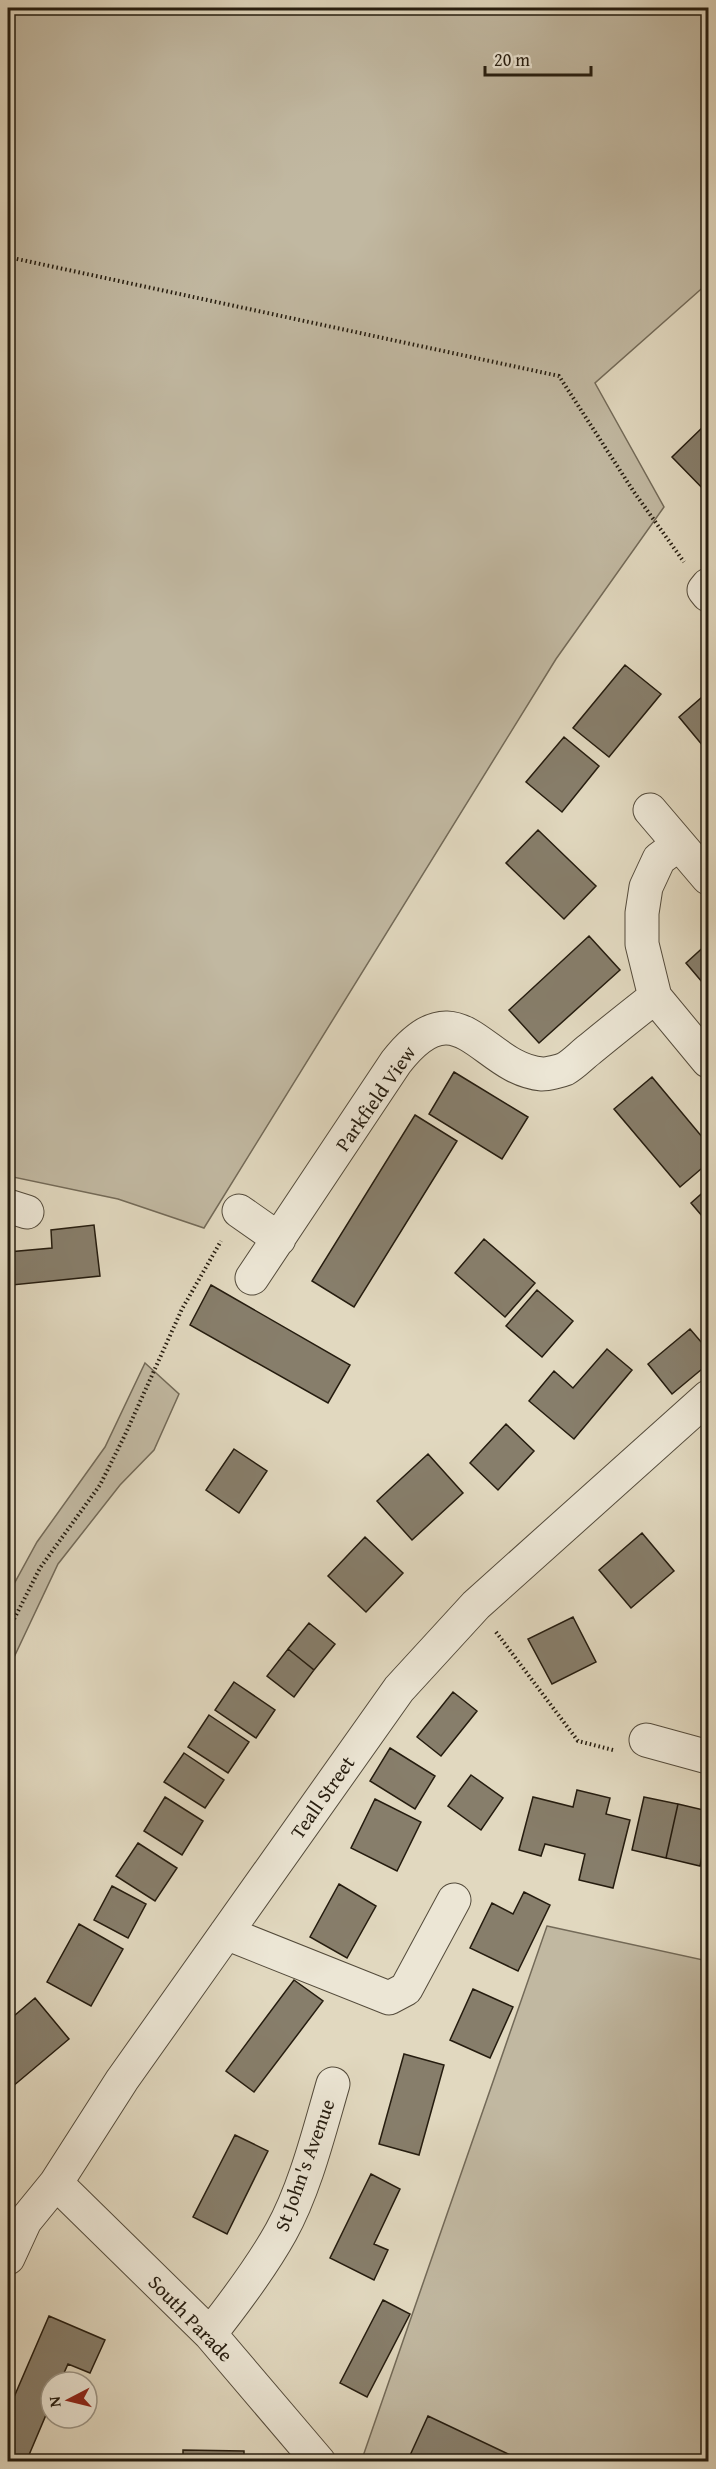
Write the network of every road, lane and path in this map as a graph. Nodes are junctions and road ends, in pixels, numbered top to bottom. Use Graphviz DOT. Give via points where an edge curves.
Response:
graph roads {
  1 [pos="8,257"];
  2 [pos="707,590"];
  3 [pos="650,810"];
  4 [pos="679,844"];
  5 [pos="708,878"];
  6 [pos="655,997"];
  7 [pos="708,1061"];
  8 [pos="239,1211"];
  9 [pos="279,1239"];
  10 [pos="252,1278"];
  11 [pos="708,1397"];
  12 [pos="476,1605"];
  13 [pos="8,1631"];
  14 [pos="646,1740"];
  15 [pos="708,1757"];
  16 [pos="454,1900"];
  17 [pos="226,1933"];
  18 [pos="333,2084"];
  19 [pos="56,2182"];
  20 [pos="16,2218"];
  21 [pos="8,2258"];
  22 [pos="210,2334"];
  23 [pos="318,2462"];
  1 -- 2 [label="path" via="559,376 634,492"];
  3 -- 4 [label="street"];
  4 -- 5 [label="street"];
  4 -- 6 [label="street" via="659,859 646,886 642,944"];
  6 -- 7 [label="street"];
  6 -- 9 [label="street, Parkfield View" via="564,1069 543,1074 522,1068 470,1034 447,1029 426,1031 408,1045"];
  8 -- 9 [label="street"];
  8 -- 13 [label="path" via="182,1309 100,1485 40,1568"];
  9 -- 10 [label="street, Parkfield View"];
  11 -- 12 [label="street, Teall Street"];
  12 -- 14 [label="path" via="578,1741 641,1756"];
  12 -- 17 [label="street, Teall Street" via="399,1689"];
  14 -- 15 [label="street"];
  16 -- 17 [label="street" via="406,1989 389,1998"];
  17 -- 19 [label="street, Teall Street" via="122,2080"];
  18 -- 22 [label="street, St John's Avenue" via="307,2168 282,2230 240,2296"];
  19 -- 20 [label="street, Teall Street"];
  19 -- 22 [label="street, South Parade"];
  20 -- 21 [label="street, Teall Street"];
  22 -- 23 [label="street, South Parade"];
}
